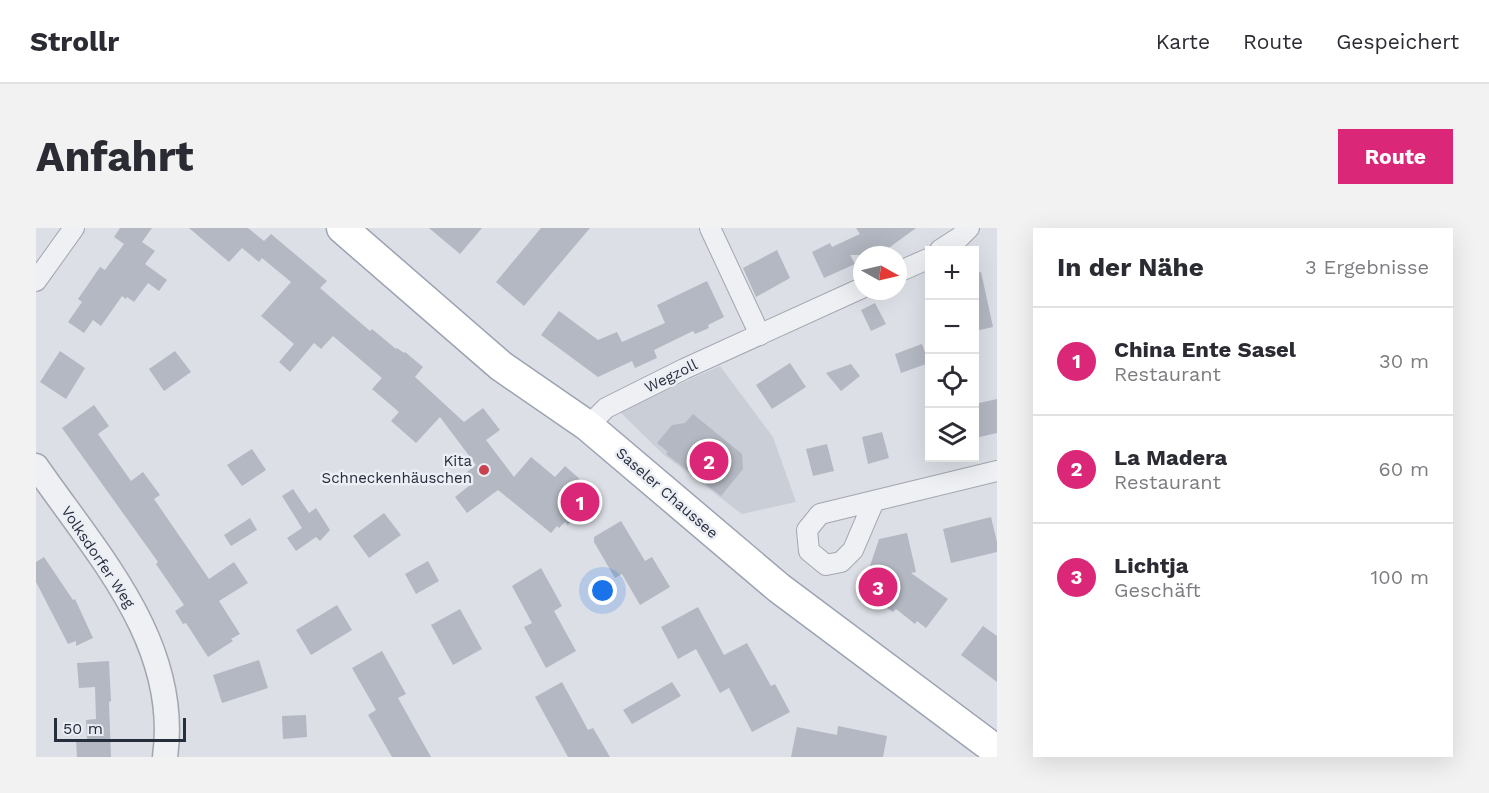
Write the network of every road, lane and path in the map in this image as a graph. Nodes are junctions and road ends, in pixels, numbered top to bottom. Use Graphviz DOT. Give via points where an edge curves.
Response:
graph roads {
  1 [pos="74,228"];
  2 [pos="342,228"];
  3 [pos="710,228"];
  4 [pos="969,228"];
  5 [pos="946,246"];
  6 [pos="925,260"];
  7 [pos="907,268"];
  8 [pos="36,281"];
  9 [pos="853,292"];
  10 [pos="760,335"];
  11 [pos="588,426"];
  12 [pos="36,466"];
  13 [pos="997,471"];
  14 [pos="874,501"];
  15 [pos="997,751"];
  16 [pos="165,757"];
  1 -- 8 [label="street"];
  2 -- 11 [label="main road, Saseler Chaussee" via="501,366"];
  3 -- 10 [label="street"];
  4 -- 5 [label="street"];
  6 -- 7 [label="street"];
  9 -- 10 [label="street, Wegzoll"];
  10 -- 11 [label="street, Wegzoll" via="606,408"];
  11 -- 15 [label="main road, Saseler Chaussee" via="779,588"];
  12 -- 16 [label="street, Volksdorfer Weg" via="139,619 158,668 165,702"];
  13 -- 14 [label="street"];
}
